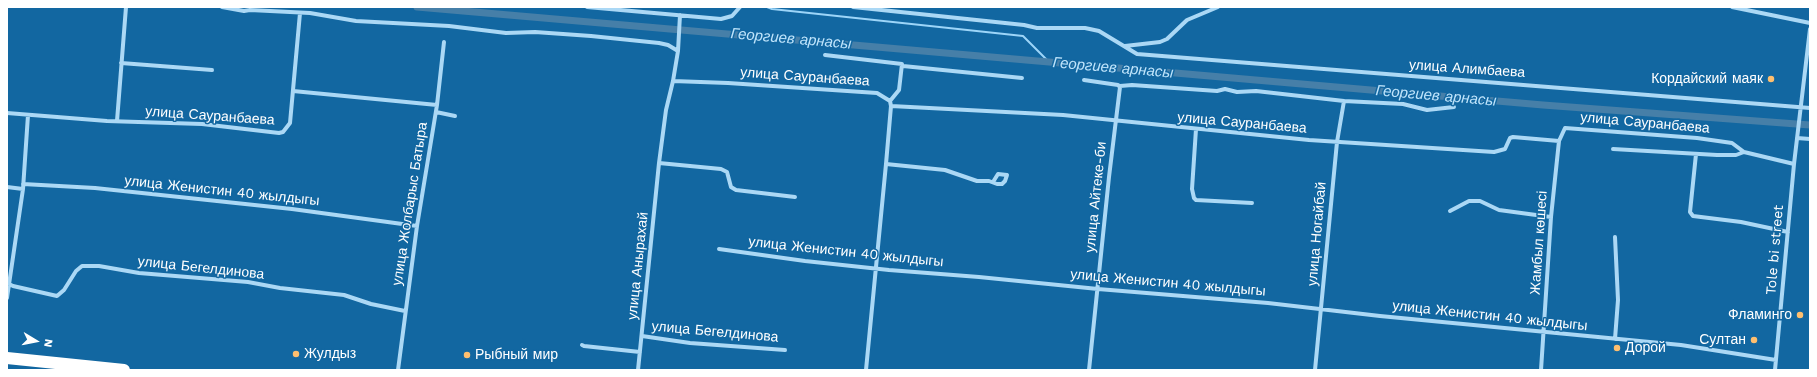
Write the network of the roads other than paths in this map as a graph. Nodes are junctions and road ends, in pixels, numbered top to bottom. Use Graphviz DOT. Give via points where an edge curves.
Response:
graph roads {
  1 [pos="126,7"];
  2 [pos="222,7"];
  3 [pos="587,7"];
  4 [pos="740,7"];
  5 [pos="853,7"];
  6 [pos="1218,7"];
  7 [pos="1732,7"];
  8 [pos="300,13"];
  9 [pos="680,15"];
  10 [pos="1810,23"];
  11 [pos="1810,29"];
  12 [pos="444,42"];
  13 [pos="1125,46"];
  14 [pos="678,51"];
  15 [pos="825,55"];
  16 [pos="121,64"];
  17 [pos="903,66"];
  18 [pos="212,70"];
  19 [pos="1022,78"];
  20 [pos="1084,80"];
  21 [pos="673,81"];
  22 [pos="1120,86"];
  23 [pos="293,91"];
  24 [pos="1344,102"];
  25 [pos="890,103"];
  26 [pos="437,105"];
  27 [pos="1454,107"];
  28 [pos="1800,108"];
  29 [pos="1810,108"];
  30 [pos="436,112"];
  31 [pos="7,113"];
  32 [pos="28,115"];
  33 [pos="454,116"];
  34 [pos="117,121"];
  35 [pos="1115,122"];
  36 [pos="1196,129"];
  37 [pos="1797,138"];
  38 [pos="1810,138"];
  39 [pos="1559,141"];
  40 [pos="1337,142"];
  41 [pos="1613,149"];
  42 [pos="1744,152"];
  43 [pos="1696,154"];
  44 [pos="659,163"];
  45 [pos="886,164"];
  46 [pos="1794,164"];
  47 [pos="994,182"];
  48 [pos="23,186"];
  49 [pos="7,187"];
  50 [pos="795,197"];
  51 [pos="1252,203"];
  52 [pos="1450,211"];
  53 [pos="1551,217"];
  54 [pos="417,226"];
  55 [pos="1788,232"];
  56 [pos="1615,237"];
  57 [pos="719,249"];
  58 [pos="876,268"];
  59 [pos="8,283"];
  60 [pos="1098,290"];
  61 [pos="7,298"];
  62 [pos="1321,309"];
  63 [pos="405,311"];
  64 [pos="1544,333"];
  65 [pos="642,336"];
  66 [pos="1615,339"];
  67 [pos="582,344"];
  68 [pos="785,350"];
  69 [pos="640,352"];
  70 [pos="7,358"];
  71 [pos="1776,360"];
  72 [pos="124,370"];
  73 [pos="398,370"];
  74 [pos="638,370"];
  75 [pos="866,370"];
  76 [pos="1089,370"];
  77 [pos="1314,370"];
  78 [pos="1541,370"];
  79 [pos="1775,370"];
  1 -- 16 [label="street"];
  2 -- 8 [label="street" via="244,11"];
  3 -- 9 [label="street"];
  4 -- 9 [label="street" via="732,16 721,19"];
  5 -- 13 [label="street, улица Алимбаева" via="1037,28 1085,28 1100,31"];
  6 -- 13 [label="street" via="1187,20 1160,42"];
  7 -- 10 [label="street"];
  8 -- 14 [label="street" via="356,21 371,20 659,43"];
  8 -- 23 [label="street, улица Сауранбаева"];
  9 -- 14 [label="street, улица Анырахай"];
  11 -- 28 [label="street, Tole bi street"];
  12 -- 26 [label="street, улица Жолбарыс Батыра"];
  13 -- 28 [label="street, улица Алимбаева" via="1138,54"];
  14 -- 21 [label="street, улица Анырахай"];
  15 -- 17 [label="street" via="898,63"];
  16 -- 18 [label="street"];
  16 -- 34 [label="street"];
  17 -- 19 [label="street"];
  17 -- 25 [label="street" via="899,90"];
  20 -- 22 [label="street"];
  21 -- 25 [label="street, улица Сауранбаева" via="878,93"];
  21 -- 44 [label="street, улица Анырахай" via="666,110"];
  22 -- 24 [label="street" via="1256,91"];
  22 -- 35 [label="street, улица Айтеке-би"];
  23 -- 26 [label="street"];
  23 -- 34 [label="street, улица Сауранбаева" via="290,123 279,133 202,124"];
  24 -- 27 [label="street" via="1403,104 1427,110"];
  24 -- 40 [label="street, улица Ногайбай"];
  25 -- 35 [label="street, улица Сауранбаева" via="1024,112"];
  25 -- 45 [label="street"];
  26 -- 30 [label="street, улица Жолбарыс Батыра"];
  28 -- 29 [label="street, улица Алимбаева"];
  28 -- 37 [label="street, Tole bi street"];
  30 -- 33 [label="street"];
  30 -- 54 [label="street, улица Жолбарыс Батыра"];
  31 -- 32 [label="street, улица Сауранбаева"];
  32 -- 34 [label="street, улица Сауранбаева"];
  32 -- 48 [label="street"];
  35 -- 36 [label="street, улица Сауранбаева"];
  35 -- 60 [label="street, улица Айтеке-би"];
  36 -- 40 [label="street, улица Сауранбаева"];
  36 -- 51 [label="street" via="1192,190 1194,198"];
  37 -- 38 [label="street"];
  37 -- 46 [label="street, Tole bi street"];
  39 -- 40 [label="street, улица Сауранбаева" via="1513,137 1500,152"];
  39 -- 42 [label="street, улица Сауранбаева" via="1565,128 1571,128 1725,142 1732,143"];
  39 -- 53 [label="street, Жамбыл көшесі"];
  40 -- 62 [label="street, улица Ногайбай"];
  41 -- 43 [label="street"];
  42 -- 43 [label="street" via="1736,155"];
  42 -- 46 [label="street, улица Сауранбаева"];
  43 -- 55 [label="street" via="1690,212 1692,216 1741,222"];
  44 -- 50 [label="street" via="721,169 727,172 731,188 736,190"];
  44 -- 65 [label="street, улица Анырахай"];
  45 -- 47 [label="street" via="945,170 977,181"];
  45 -- 58 [label="street"];
  46 -- 55 [label="street, Tole bi street"];
  48 -- 49 [label="street, улица Женистин 40 жылдыгы"];
  48 -- 54 [label="street, улица Женистин 40 жылдыгы" via="95,188 292,209"];
  48 -- 59 [label="street"];
  52 -- 53 [label="street" via="1470,201 1480,201 1499,210"];
  53 -- 64 [label="street, Жамбыл көшесі"];
  54 -- 63 [label="street, улица Жолбарыс Батыра"];
  55 -- 71 [label="street, Tole bi street"];
  56 -- 66 [label="street" via="1618,300"];
  57 -- 58 [label="street, улица Женистин 40 жылдыгы"];
  58 -- 60 [label="street, улица Женистин 40 жылдыгы"];
  58 -- 75 [label="street"];
  59 -- 61 [label="street"];
  59 -- 63 [label="street, улица Бегелдинова" via="57,296 82,266 99,266 344,295"];
  60 -- 62 [label="street, улица Женистин 40 жылдыгы" via="1268,302"];
  60 -- 76 [label="street, улица Айтеке-би"];
  62 -- 64 [label="street, улица Женистин 40 жылдыгы"];
  62 -- 77 [label="street, улица Ногайбай"];
  63 -- 73 [label="street, улица Жолбарыс Батыра"];
  64 -- 66 [label="street, улица Женистин 40 жылдыгы"];
  64 -- 78 [label="street, Жамбыл көшесі"];
  65 -- 68 [label="street, улица Бегелдинова" via="690,343"];
  65 -- 69 [label="street, улица Анырахай"];
  66 -- 71 [label="street, улица Женистин 40 жылдыгы" via="1682,345"];
  67 -- 69 [label="street, улица Бегелдинова"];
  69 -- 74 [label="street, улица Анырахай"];
  70 -- 72 [label="highway"];
  71 -- 79 [label="street, Tole bi street"];
}
